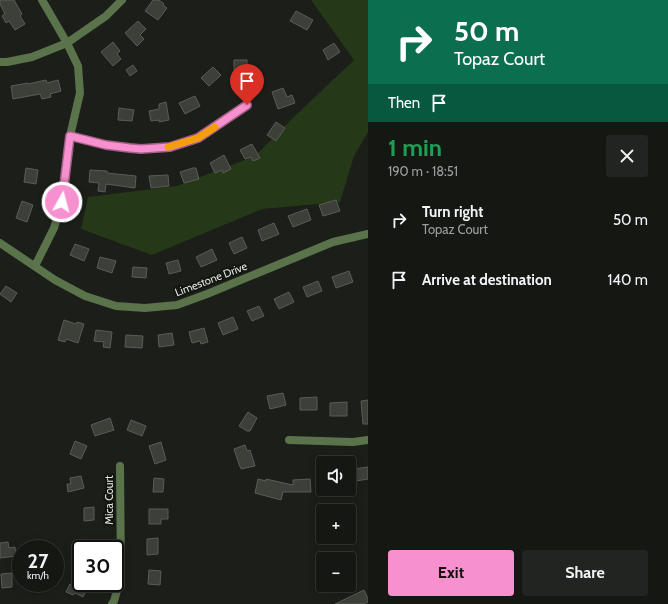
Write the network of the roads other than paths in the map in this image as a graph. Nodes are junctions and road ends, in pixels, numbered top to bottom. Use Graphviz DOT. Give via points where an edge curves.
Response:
graph roads {
  1 [pos="42,0"];
  2 [pos="122,0"];
  3 [pos="67,43"];
  4 [pos="0,62"];
  5 [pos="247,105"];
  6 [pos="70,136"];
  7 [pos="368,234"];
  8 [pos="0,243"];
  9 [pos="35,266"];
  10 [pos="289,440"];
  11 [pos="368,440"];
  12 [pos="120,466"];
  13 [pos="112,604"];
  1 -- 3 [label="street"];
  2 -- 3 [label="street" via="106,16"];
  3 -- 4 [label="street" via="32,57"];
  3 -- 6 [label="street" via="78,66 80,93"];
  5 -- 6 [label="street" via="198,138 170,147 141,149 113,146"];
  6 -- 9 [label="street" via="62,202 54,228"];
  7 -- 9 [label="street, Limestone Drive" via="333,242 177,305 145,308 116,306 85,296"];
  8 -- 9 [label="street, Limestone Drive"];
  10 -- 11 [label="street"];
  12 -- 13 [label="street, Mica Court" via="121,577"];
}
